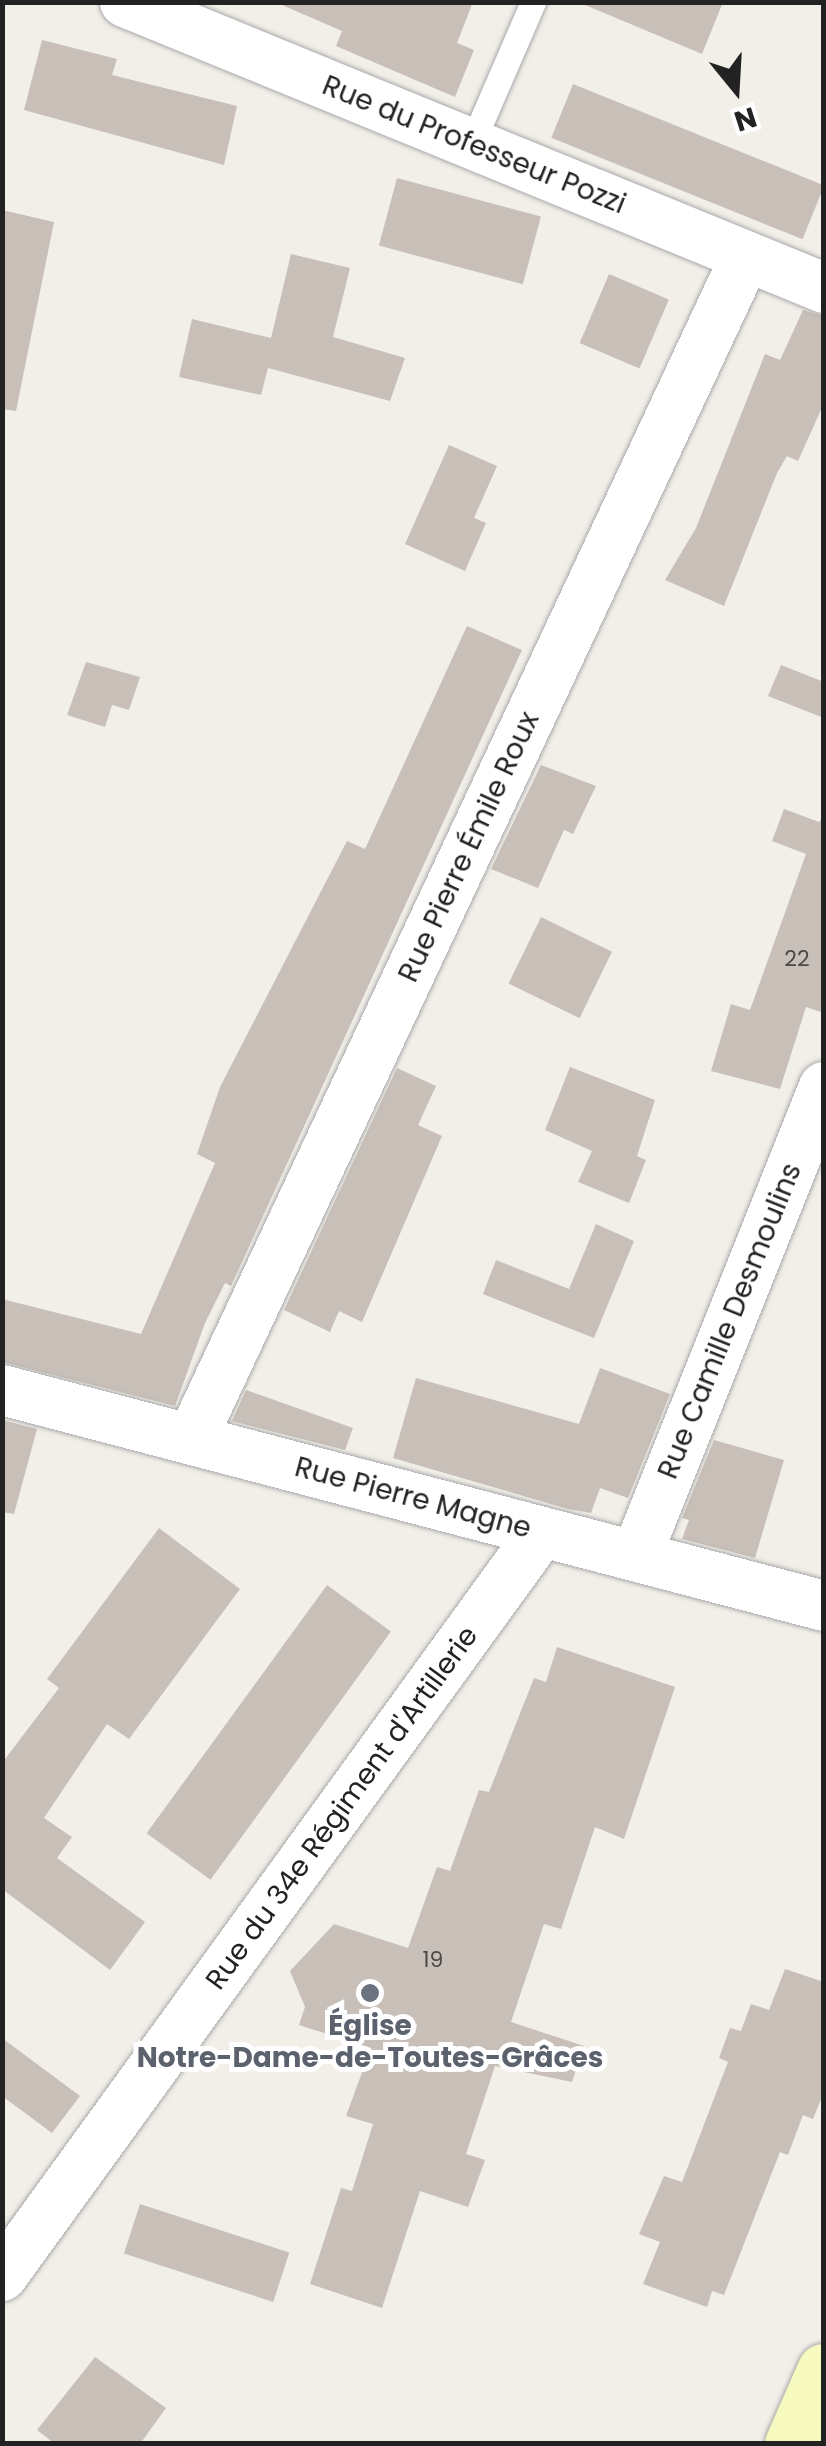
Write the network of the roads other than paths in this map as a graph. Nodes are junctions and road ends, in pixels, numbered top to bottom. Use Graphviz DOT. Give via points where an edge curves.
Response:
graph roads {
  1 [pos="125,2"];
  2 [pos="533,2"];
  3 [pos="472,143"];
  4 [pos="746,256"];
  5 [pos="824,288"];
  6 [pos="824,1087"];
  7 [pos="2,1390"];
  8 [pos="192,1438"];
  9 [pos="541,1533"];
  10 [pos="636,1554"];
  11 [pos="824,1606"];
  12 [pos="2,2276"];
  13 [pos="824,2371"];
  14 [pos="792,2444"];
  1 -- 3 [label="street, Rue du Professeur Pozzi"];
  2 -- 3 [label="lane"];
  3 -- 4 [label="street, Rue du Professeur Pozzi"];
  4 -- 5 [label="street, Rue du Professeur Pozzi"];
  4 -- 8 [label="street, Rue Pierre Émile Roux"];
  6 -- 10 [label="street, Rue Camille Desmoulins"];
  7 -- 8 [label="street, Rue Pierre Magne"];
  8 -- 9 [label="street, Rue Pierre Magne"];
  9 -- 10 [label="street, Rue Pierre Magne"];
  9 -- 12 [label="street, Rue du 34e Régiment d'Artillerie"];
  10 -- 11 [label="street, Rue Pierre Magne"];
  13 -- 14 [label="street"];
}
